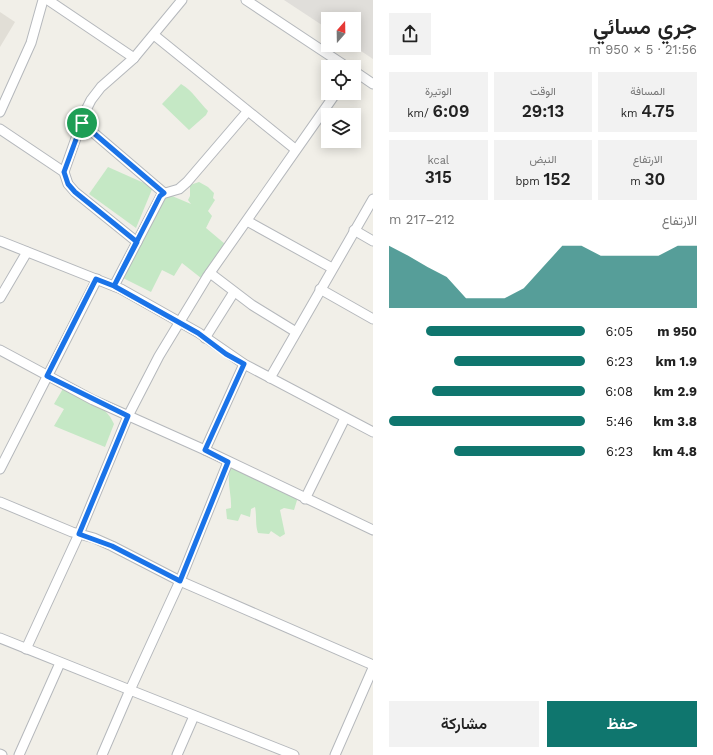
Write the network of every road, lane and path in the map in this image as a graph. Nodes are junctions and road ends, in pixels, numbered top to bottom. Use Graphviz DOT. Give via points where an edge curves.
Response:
graph roads {
  1 [pos="43,0"];
  2 [pos="48,0"];
  3 [pos="182,0"];
  4 [pos="246,0"];
  5 [pos="154,35"];
  6 [pos="134,58"];
  7 [pos="336,60"];
  8 [pos="361,76"];
  9 [pos="373,84"];
  10 [pos="331,100"];
  11 [pos="0,112"];
  12 [pos="247,112"];
  13 [pos="82,123"];
  14 [pos="0,129"];
  15 [pos="295,149"];
  16 [pos="64,172"];
  17 [pos="164,193"];
  18 [pos="373,199"];
  19 [pos="247,221"];
  20 [pos="354,230"];
  21 [pos="0,241"];
  22 [pos="373,241"];
  23 [pos="137,242"];
  24 [pos="27,252"];
  25 [pos="332,268"];
  26 [pos="210,273"];
  27 [pos="96,279"];
  28 [pos="114,286"];
  29 [pos="320,289"];
  30 [pos="234,292"];
  31 [pos="0,298"];
  32 [pos="373,319"];
  33 [pos="179,322"];
  34 [pos="296,332"];
  35 [pos="206,338"];
  36 [pos="0,350"];
  37 [pos="244,364"];
  38 [pos="47,376"];
  39 [pos="270,378"];
  40 [pos="128,416"];
  41 [pos="345,418"];
  42 [pos="373,432"];
  43 [pos="205,450"];
  44 [pos="228,462"];
  45 [pos="0,469"];
  46 [pos="305,499"];
  47 [pos="0,502"];
  48 [pos="373,530"];
  49 [pos="79,534"];
  50 [pos="180,581"];
  51 [pos="0,638"];
  52 [pos="26,649"];
  53 [pos="60,663"];
  54 [pos="373,666"];
  55 [pos="130,690"];
  56 [pos="194,716"];
  57 [pos="19,755"];
  58 [pos="102,755"];
  59 [pos="177,755"];
  60 [pos="294,755"];
  61 [pos="335,755"];
  1 -- 11 [label="street" via="31,43"];
  2 -- 6 [label="street"];
  3 -- 5 [label="street"];
  4 -- 7 [label="street"];
  5 -- 6 [label="street"];
  5 -- 12 [label="street"];
  6 -- 13 [label="street" via="101,87 86,110"];
  8 -- 9 [label="street"];
  10 -- 15 [label="street"];
  12 -- 15 [label="street"];
  12 -- 17 [label="street" via="188,182 179,189"];
  13 -- 16 [label="street"];
  13 -- 17 [label="street"];
  14 -- 16 [label="street"];
  15 -- 19 [label="street"];
  16 -- 23 [label="street" via="68,184 75,192"];
  17 -- 23 [label="street" via="160,196"];
  18 -- 20 [label="street"];
  19 -- 25 [label="street"];
  19 -- 26 [label="street"];
  20 -- 22 [label="street"];
  20 -- 25 [label="street"];
  21 -- 24 [label="street"];
  23 -- 28 [label="street"];
  24 -- 27 [label="street"];
  24 -- 31 [label="street"];
  25 -- 29 [label="street"];
  26 -- 30 [label="street"];
  26 -- 33 [label="street"];
  27 -- 28 [label="street"];
  27 -- 38 [label="street"];
  28 -- 33 [label="street"];
  29 -- 32 [label="street"];
  29 -- 34 [label="street"];
  30 -- 34 [label="street"];
  30 -- 35 [label="street"];
  33 -- 35 [label="street"];
  33 -- 40 [label="street"];
  34 -- 39 [label="street"];
  35 -- 37 [label="street"];
  36 -- 38 [label="street"];
  37 -- 39 [label="street"];
  37 -- 43 [label="street"];
  38 -- 40 [label="street"];
  38 -- 45 [label="street"];
  39 -- 41 [label="street"];
  40 -- 43 [label="street"];
  40 -- 49 [label="street"];
  41 -- 42 [label="street"];
  41 -- 46 [label="street"];
  43 -- 44 [label="street"];
  44 -- 46 [label="street"];
  44 -- 50 [label="street"];
  46 -- 48 [label="street"];
  47 -- 49 [label="street"];
  49 -- 50 [label="street" via="112,546"];
  49 -- 52 [label="street"];
  50 -- 54 [label="street"];
  50 -- 55 [label="street"];
  51 -- 52 [label="street"];
  52 -- 53 [label="street"];
  53 -- 55 [label="street"];
  53 -- 57 [label="street"];
  54 -- 61 [label="street"];
  55 -- 56 [label="street"];
  55 -- 58 [label="street"];
  56 -- 59 [label="street"];
  56 -- 60 [label="street"];
}
